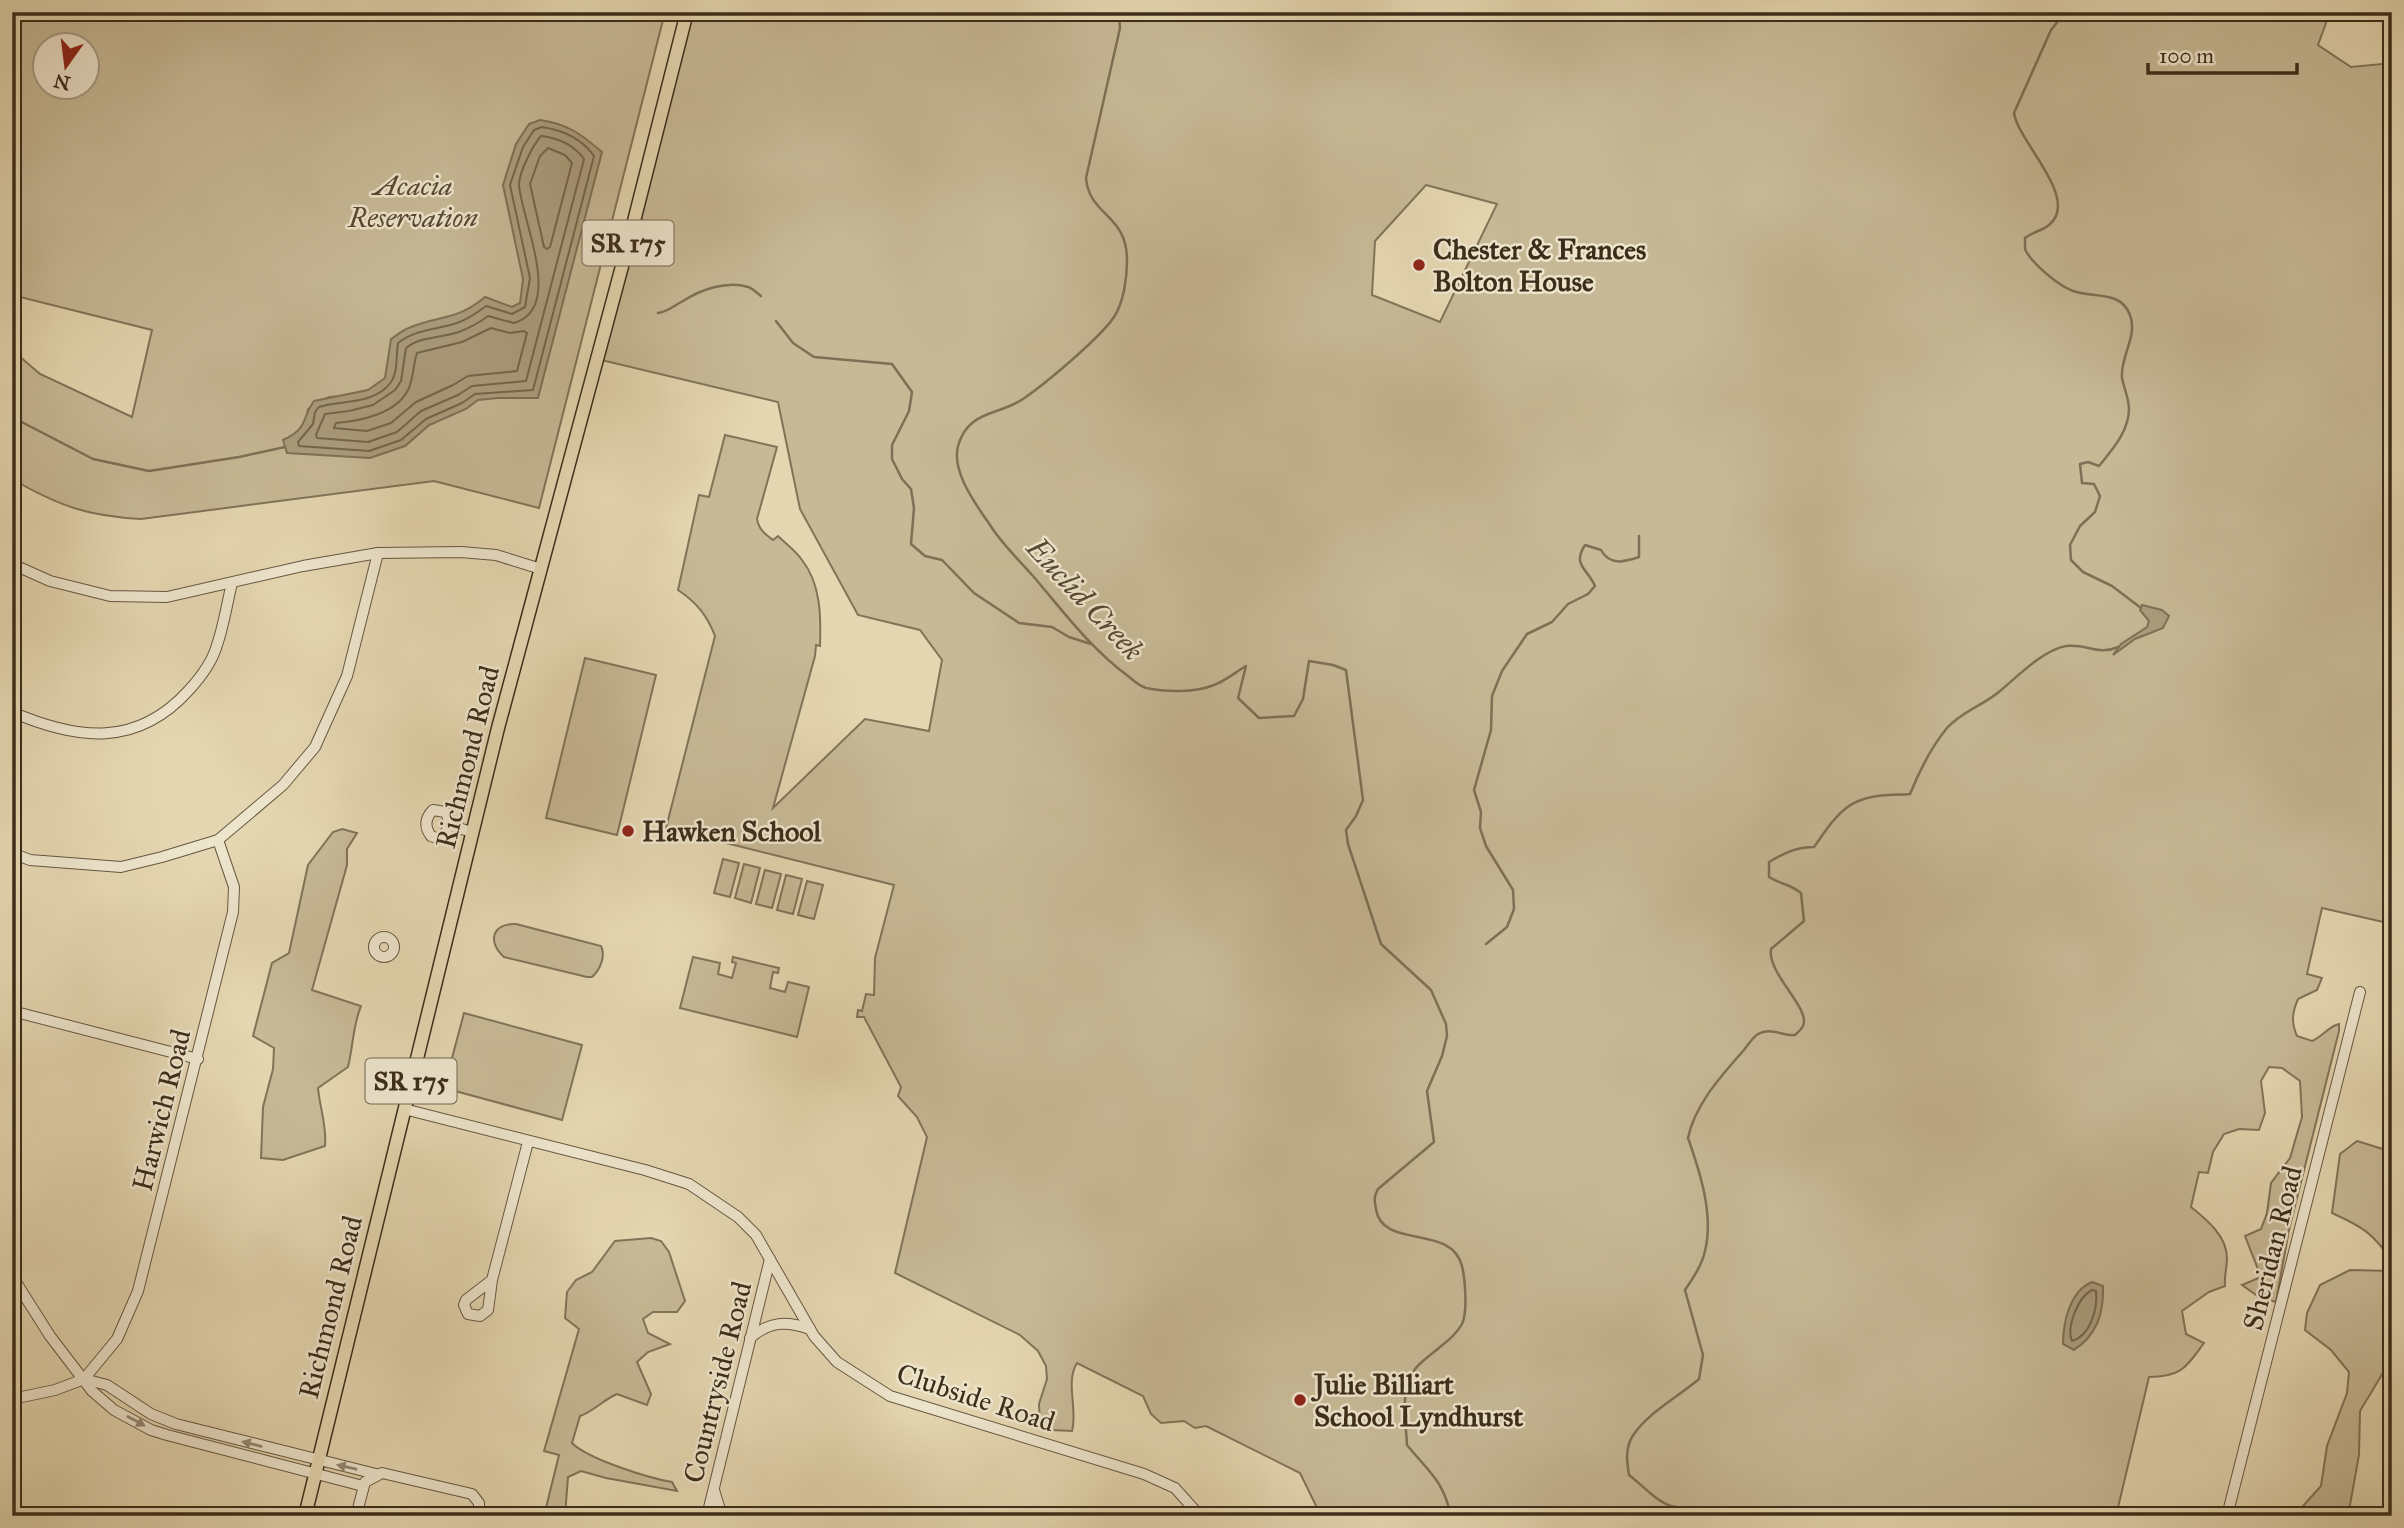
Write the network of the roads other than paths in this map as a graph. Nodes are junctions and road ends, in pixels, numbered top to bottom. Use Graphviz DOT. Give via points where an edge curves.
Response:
graph roads {
  1 [pos="688,14"];
  2 [pos="378,553"];
  3 [pos="12,564"];
  4 [pos="541,569"];
  5 [pos="232,583"];
  6 [pos="12,712"];
  7 [pos="449,825"];
  8 [pos="472,832"];
  9 [pos="218,840"];
  10 [pos="12,853"];
  11 [pos="2360,992"];
  12 [pos="12,1011"];
  13 [pos="198,1059"];
  14 [pos="404,1109"];
  15 [pos="528,1142"];
  16 [pos="770,1259"];
  17 [pos="12,1276"];
  18 [pos="492,1280"];
  19 [pos="810,1329"];
  20 [pos="750,1338"];
  21 [pos="83,1379"];
  22 [pos="12,1399"];
  23 [pos="318,1461"];
  24 [pos="315,1474"];
  25 [pos="376,1474"];
  26 [pos="363,1486"];
  27 [pos="714,1490"];
  28 [pos="305,1516"];
  29 [pos="356,1516"];
  30 [pos="479,1516"];
  31 [pos="707,1516"];
  32 [pos="722,1516"];
  33 [pos="1200,1516"];
  34 [pos="2227,1516"];
  1 -- 4 [label="main road, Richmond Road / SR 175"];
  2 -- 4 [label="street" via="496,555"];
  2 -- 5 [label="street"];
  2 -- 9 [label="street" via="347,676 314,747 283,785"];
  3 -- 5 [label="street" via="50,581 110,596 167,597"];
  4 -- 8 [label="main road, Richmond Road / SR 175"];
  5 -- 6 [label="street" via="217,647 203,675 176,705 144,726 90,735 46,726"];
  7 -- 8 [label="street"];
  8 -- 14 [label="main road, Richmond Road / SR 175"];
  9 -- 10 [label="street" via="121,867 30,860"];
  9 -- 13 [label="street, Harwich Road" via="234,887 233,912"];
  11 -- 34 [label="street, Sheridan Road"];
  12 -- 13 [label="street"];
  13 -- 21 [label="street, Harwich Road" via="134,1303 117,1339"];
  14 -- 15 [label="street, Clubside Road"];
  14 -- 23 [label="main road, Richmond Road / SR 175"];
  15 -- 16 [label="street, Clubside Road" via="690,1184 738,1217"];
  15 -- 18 [label="street"];
  16 -- 19 [label="street, Clubside Road"];
  16 -- 20 [label="street, Countryside Road"];
  17 -- 21 [label="street"];
  19 -- 20 [label="street" via="776,1323"];
  19 -- 33 [label="street, Clubside Road" via="837,1362 890,1396 1144,1474 1175,1488"];
  20 -- 27 [label="street, Countryside Road"];
  21 -- 22 [label="street"];
  23 -- 21 [label="street, one-way" via="176,1424 150,1414 107,1385"];
  21 -- 24 [label="street, one-way" via="114,1409 151,1430"];
  23 -- 24 [label="main road, Richmond Road / SR 175"];
  25 -- 23 [label="street, one-way"];
  24 -- 26 [label="street"];
  24 -- 28 [label="main road, Richmond Road / SR 175"];
  25 -- 26 [label="street"];
  25 -- 30 [label="street" via="472,1494 480,1503"];
  26 -- 29 [label="street"];
  27 -- 31 [label="street, Countryside Road"];
  27 -- 32 [label="street"];
}
